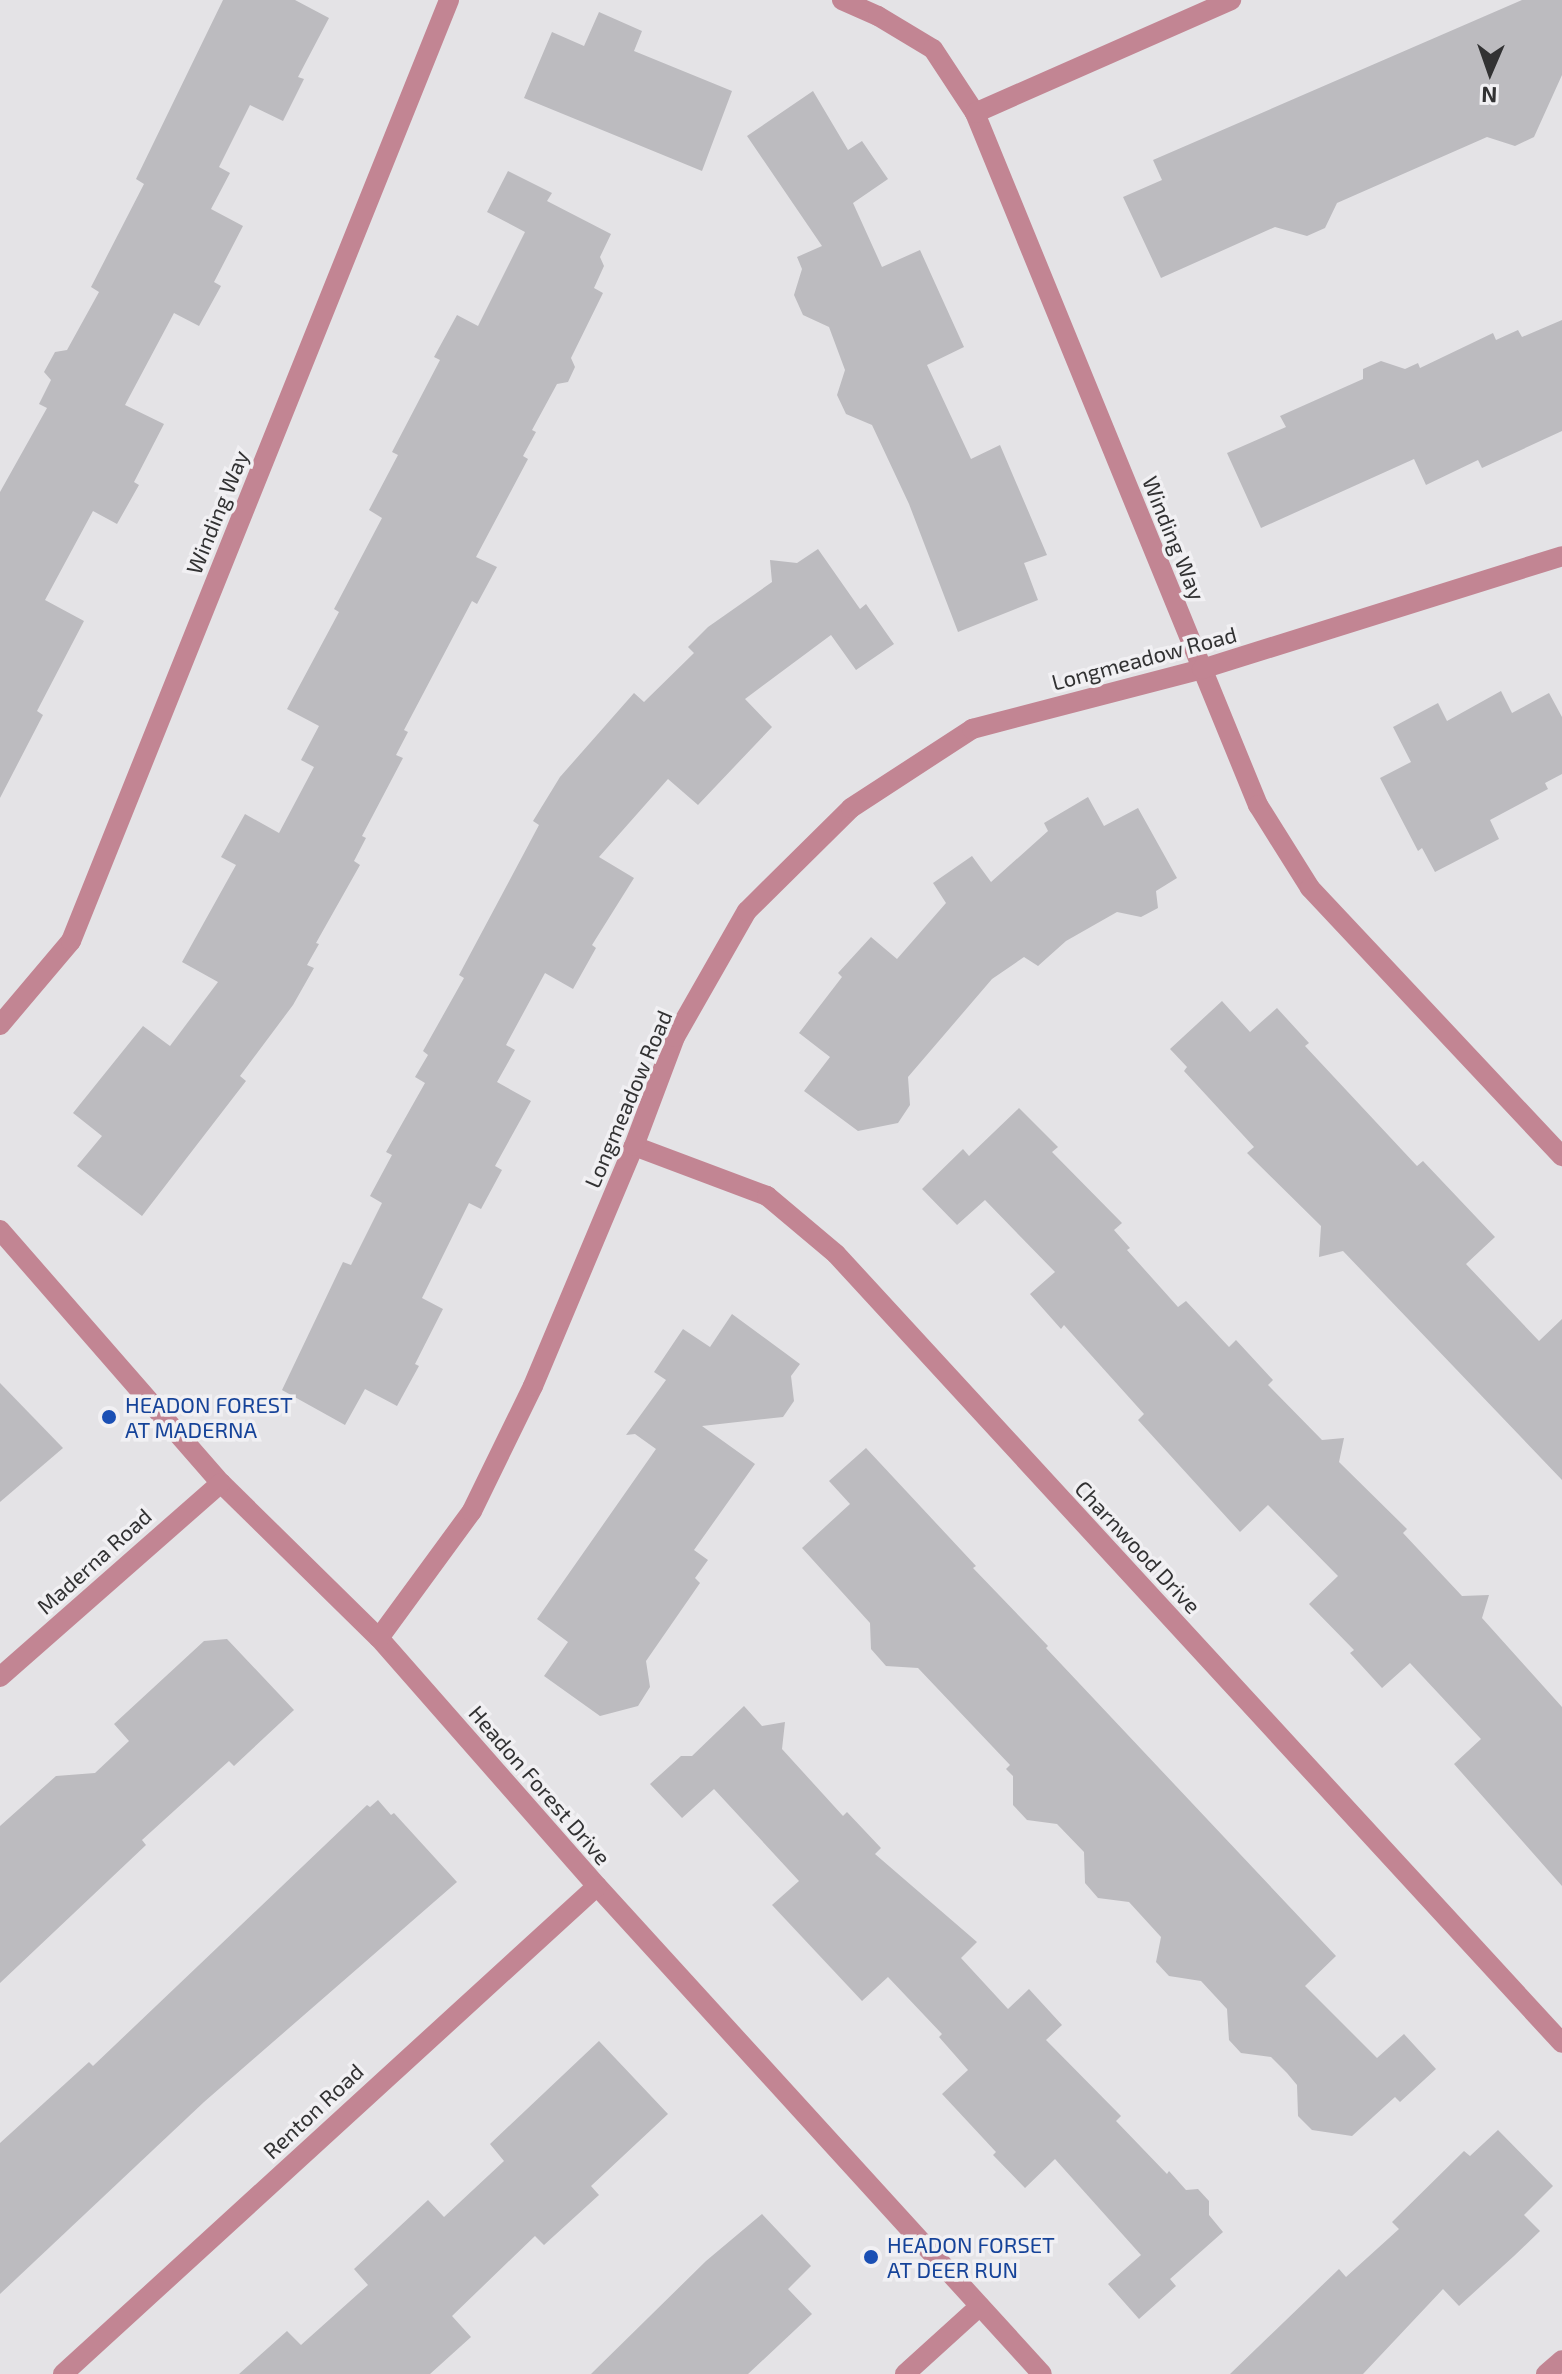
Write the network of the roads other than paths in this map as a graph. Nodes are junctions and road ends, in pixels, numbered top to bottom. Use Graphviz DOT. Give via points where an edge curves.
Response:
graph roads {
  1 [pos="449,0"];
  2 [pos="842,0"];
  3 [pos="1231,0"];
  4 [pos="975,113"];
  5 [pos="1562,556"];
  6 [pos="1202,669"];
  7 [pos="0,1025"];
  8 [pos="634,1146"];
  9 [pos="1562,1156"];
  10 [pos="0,1230"];
  11 [pos="221,1483"];
  12 [pos="379,1638"];
  13 [pos="0,1677"];
  14 [pos="597,1886"];
  15 [pos="1562,2043"];
  16 [pos="980,2306"];
  17 [pos="1562,2360"];
  18 [pos="63,2374"];
  19 [pos="905,2374"];
  20 [pos="1042,2374"];
  21 [pos="1546,2374"];
  1 -- 7 [label="street, Winding Way" via="71,941"];
  2 -- 4 [label="street, Winding Way" via="933,49"];
  3 -- 4 [label="street"];
  4 -- 6 [label="street, Winding Way"];
  5 -- 6 [label="street, Longmeadow Road"];
  6 -- 8 [label="street, Longmeadow Road" via="972,729 851,808 747,911 675,1037"];
  6 -- 9 [label="street, Winding Way" via="1258,805 1310,888"];
  8 -- 12 [label="street, Longmeadow Road" via="533,1386 472,1511"];
  8 -- 15 [label="street, Charnwood Drive" via="767,1196 836,1254"];
  10 -- 11 [label="street, Headon Forest Drive"];
  11 -- 12 [label="street, Headon Forest Drive"];
  11 -- 13 [label="street, Maderna Road"];
  12 -- 14 [label="street, Headon Forest Drive"];
  14 -- 16 [label="street, Headon Forest Drive"];
  14 -- 18 [label="street, Renton Road"];
  16 -- 19 [label="street"];
  16 -- 20 [label="street, Headon Forest Drive"];
  17 -- 21 [label="street"];
}
